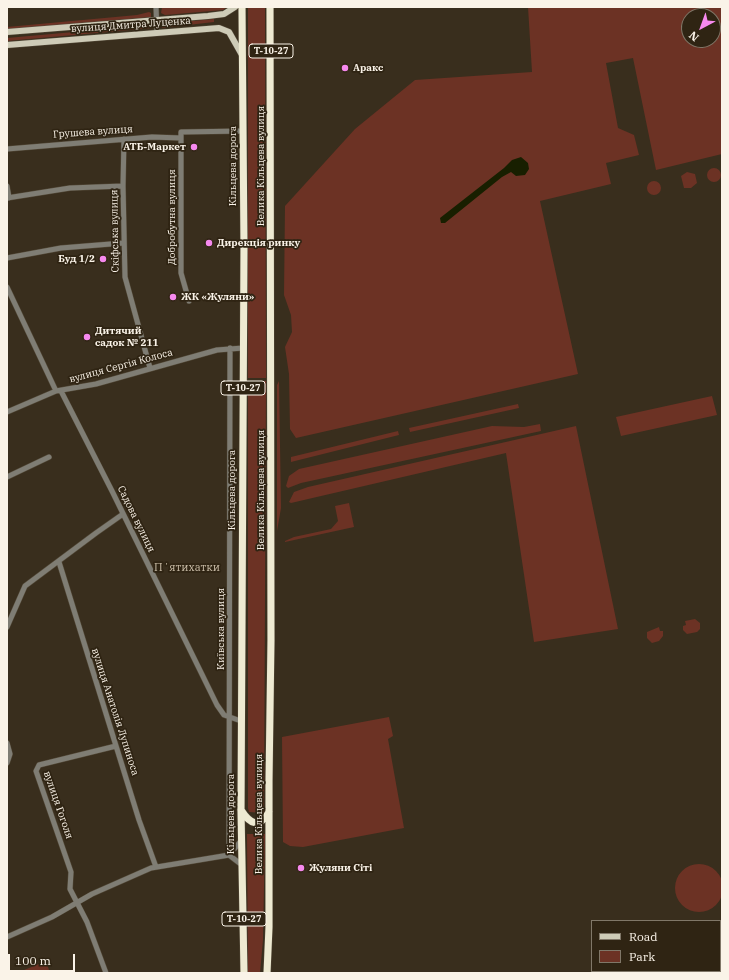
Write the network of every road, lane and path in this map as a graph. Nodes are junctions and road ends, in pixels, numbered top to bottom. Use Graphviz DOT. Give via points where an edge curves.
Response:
graph roads {
  1 [pos="156,7"];
  2 [pos="235,7"];
  3 [pos="242,7"];
  4 [pos="270,7"];
  5 [pos="156,20"];
  6 [pos="7,32"];
  7 [pos="157,32"];
  8 [pos="7,45"];
  9 [pos="242,56"];
  10 [pos="243,131"];
  11 [pos="181,135"];
  12 [pos="124,139"];
  13 [pos="7,149"];
  14 [pos="7,186"];
  15 [pos="123,186"];
  16 [pos="8,198"];
  17 [pos="123,243"];
  18 [pos="7,258"];
  19 [pos="7,288"];
  20 [pos="189,301"];
  21 [pos="230,348"];
  22 [pos="243,348"];
  23 [pos="150,368"];
  24 [pos="58,391"];
  25 [pos="7,412"];
  26 [pos="49,457"];
  27 [pos="7,477"];
  28 [pos="124,514"];
  29 [pos="58,562"];
  30 [pos="7,628"];
  31 [pos="229,718"];
  32 [pos="241,721"];
  33 [pos="7,743"];
  34 [pos="116,746"];
  35 [pos="7,762"];
  36 [pos="241,810"];
  37 [pos="269,812"];
  38 [pos="242,841"];
  39 [pos="229,855"];
  40 [pos="242,865"];
  41 [pos="156,867"];
  42 [pos="76,902"];
  43 [pos="7,937"];
  44 [pos="106,973"];
  45 [pos="244,973"];
  46 [pos="267,973"];
  1 -- 5 [label="street"];
  2 -- 5 [label="main road, вулиця Дмитра Луценка" via="224,14"];
  3 -- 9 [label="highway, Кільцева дорога / Т-10-27"];
  4 -- 37 [label="highway, Велика Кільцева вулиця / Т-10-27"];
  5 -- 6 [label="main road, вулиця Дмитра Луценка"];
  5 -- 7 [label="street"];
  7 -- 8 [label="main road, вулиця Дмитра Луценка"];
  7 -- 9 [label="main road, вулиця Дмитра Луценка" via="224,29 232,37"];
  9 -- 10 [label="highway, Кільцева дорога / Т-10-27"];
  10 -- 11 [label="street, Грушева вулиця"];
  10 -- 22 [label="highway, Кільцева дорога / Т-10-27"];
  11 -- 12 [label="street, Грушева вулиця"];
  11 -- 20 [label="street, Добробутна вулиця" via="181,273"];
  12 -- 13 [label="street, Грушева вулиця"];
  12 -- 15 [label="street, Скіфська вулиця"];
  14 -- 16 [label="street"];
  15 -- 16 [label="street" via="70,188"];
  15 -- 17 [label="street, Скіфська вулиця"];
  17 -- 18 [label="street" via="61,248"];
  17 -- 23 [label="street, Скіфська вулиця" via="125,277"];
  19 -- 24 [label="street, Садова вулиця"];
  21 -- 22 [label="street, вулиця Сергія Колоса"];
  21 -- 23 [label="street, вулиця Сергія Колоса"];
  21 -- 31 [label="street, Київська вулиця"];
  22 -- 32 [label="highway, Кільцева дорога / Т-10-27"];
  23 -- 24 [label="street, вулиця Сергія Колоса" via="96,384"];
  24 -- 25 [label="street, вулиця Сергія Колоса"];
  24 -- 28 [label="street, Садова вулиця"];
  26 -- 27 [label="street"];
  28 -- 29 [label="street"];
  28 -- 31 [label="street, Садова вулиця" via="217,705"];
  29 -- 30 [label="street" via="24,588"];
  29 -- 34 [label="street, вулиця Анатолія Лупиноса"];
  31 -- 32 [label="street"];
  31 -- 39 [label="street"];
  32 -- 36 [label="highway, Кільцева дорога / Т-10-27"];
  33 -- 35 [label="street" via="10,754"];
  34 -- 41 [label="street, вулиця Анатолія Лупиноса"];
  34 -- 42 [label="street, вулиця Гоголя" via="43,764 36,770 66,853 72,878 69,885"];
  36 -- 37 [label="highway" via="249,821 254,823 263,820"];
  36 -- 38 [label="highway, Кільцева дорога / Т-10-27"];
  37 -- 46 [label="highway, Велика Кільцева вулиця / Т-10-27" via="270,927"];
  38 -- 39 [label="street"];
  38 -- 40 [label="highway, Кільцева дорога / Т-10-27"];
  39 -- 40 [label="street"];
  39 -- 41 [label="street"];
  40 -- 45 [label="highway, Кільцева дорога / Т-10-27"];
  41 -- 42 [label="street"];
  42 -- 43 [label="street" via="52,917"];
  42 -- 44 [label="street" via="88,922"];
}
